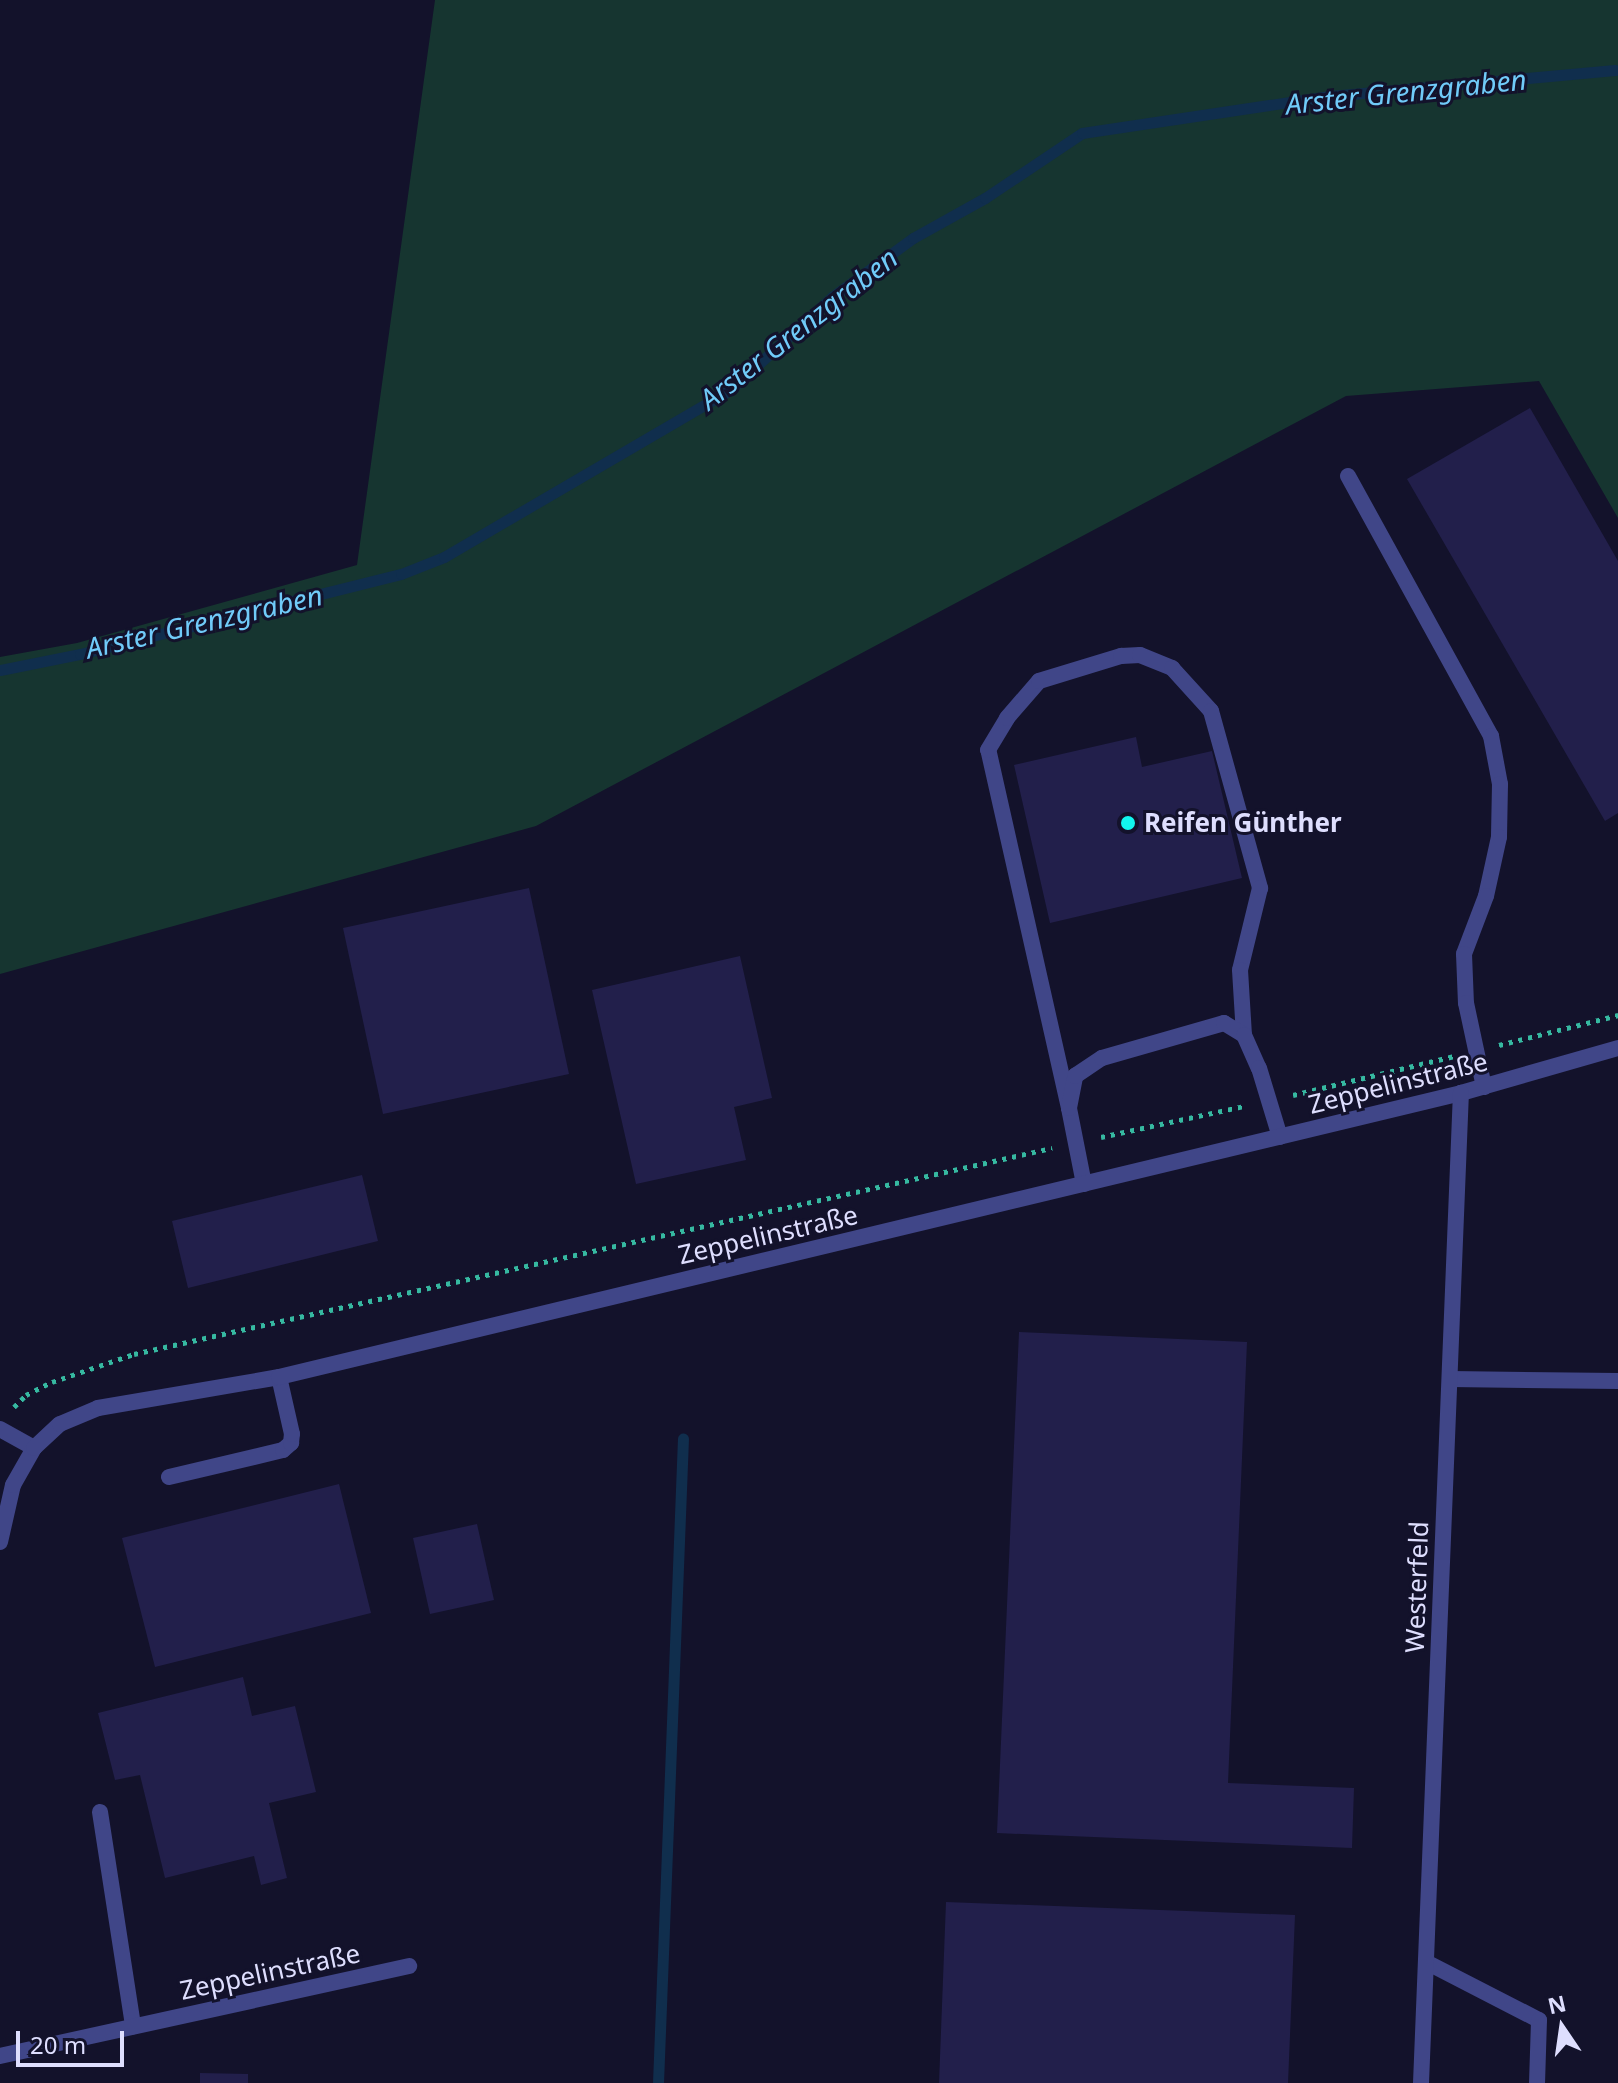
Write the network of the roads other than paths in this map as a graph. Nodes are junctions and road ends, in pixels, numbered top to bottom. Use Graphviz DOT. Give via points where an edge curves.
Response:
graph roads {
  1 [pos="1348,476"];
  2 [pos="1244,1035"];
  3 [pos="1618,1048"];
  4 [pos="1484,1087"];
  5 [pos="1461,1093"];
  6 [pos="1069,1108"];
  7 [pos="1280,1137"];
  8 [pos="1084,1184"];
  9 [pos="279,1377"];
  10 [pos="1450,1379"];
  11 [pos="1618,1381"];
  12 [pos="0,1429"];
  13 [pos="34,1448"];
  14 [pos="169,1477"];
  15 [pos="6,1483"];
  16 [pos="0,1542"];
  17 [pos="100,1812"];
  18 [pos="1426,1962"];
  19 [pos="409,1966"];
  20 [pos="133,2026"];
  21 [pos="0,2056"];
  22 [pos="1421,2083"];
  23 [pos="1537,2083"];
  1 -- 4 [label="street" via="1491,736 1500,784 1499,837 1486,896 1464,954 1466,1003"];
  2 -- 6 [label="street" via="1224,1023 1102,1058 1075,1076"];
  2 -- 6 [label="street" via="1240,970 1260,888 1211,711 1172,668 1140,655 1039,681 988,750"];
  2 -- 7 [label="street"];
  3 -- 4 [label="street, Zeppelinstraße"];
  4 -- 5 [label="street, Zeppelinstraße"];
  5 -- 7 [label="street, Zeppelinstraße"];
  5 -- 10 [label="street, Westerfeld"];
  6 -- 8 [label="street"];
  7 -- 8 [label="street, Zeppelinstraße"];
  8 -- 9 [label="street, Zeppelinstraße"];
  9 -- 13 [label="street, Zeppelinstraße" via="98,1408 60,1424"];
  9 -- 14 [label="street" via="291,1443 283,1450"];
  10 -- 11 [label="street"];
  10 -- 18 [label="street, Westerfeld"];
  12 -- 13 [label="street"];
  13 -- 15 [label="street, Zeppelinstraße"];
  15 -- 16 [label="street, Zeppelinstraße"];
  17 -- 20 [label="street"];
  18 -- 22 [label="street, Westerfeld"];
  18 -- 23 [label="street" via="1539,2020"];
  19 -- 20 [label="street, Zeppelinstraße"];
  20 -- 21 [label="street, Zeppelinstraße"];
}
